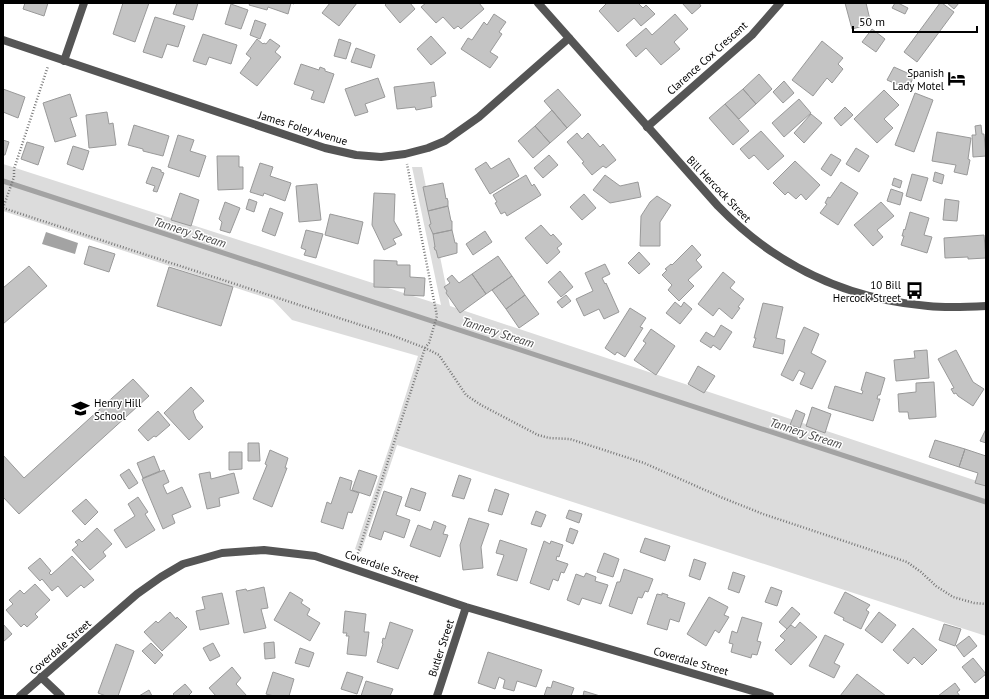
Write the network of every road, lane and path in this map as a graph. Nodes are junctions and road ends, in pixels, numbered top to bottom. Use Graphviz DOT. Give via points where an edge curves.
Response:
graph roads {
  1 [pos="84,3"];
  2 [pos="538,3"];
  3 [pos="780,3"];
  4 [pos="568,38"];
  5 [pos="3,40"];
  6 [pos="51,56"];
  7 [pos="64,61"];
  8 [pos="647,127"];
  9 [pos="405,154"];
  10 [pos="3,208"];
  11 [pos="986,306"];
  12 [pos="425,348"];
  13 [pos="353,568"];
  14 [pos="986,604"];
  15 [pos="466,607"];
  16 [pos="41,677"];
  17 [pos="20,696"];
  18 [pos="61,696"];
  19 [pos="437,696"];
  20 [pos="770,696"];
  1 -- 7 [label="street"];
  2 -- 4 [label="street, Bill Hercock Street"];
  3 -- 8 [label="street, Clarence Cox Crescent" via="752,34"];
  4 -- 8 [label="street, Bill Hercock Street"];
  4 -- 9 [label="street, James Foley Avenue" via="464,129 434,146"];
  5 -- 6 [label="street, James Foley Avenue"];
  6 -- 7 [label="street, James Foley Avenue"];
  6 -- 10 [label="path"];
  7 -- 9 [label="street, James Foley Avenue" via="325,148 381,157"];
  8 -- 11 [label="street, Bill Hercock Street" via="728,217 766,249 803,270 830,283 885,300 929,306"];
  9 -- 12 [label="path" via="437,316 429,344"];
  10 -- 12 [label="path"];
  12 -- 13 [label="path"];
  12 -- 14 [label="path" via="439,355 466,395 538,435 570,439 644,463 763,514 907,562 952,596"];
  13 -- 15 [label="street, Coverdale Street"];
  13 -- 16 [label="street, Coverdale Street" via="315,556 264,550 222,553 183,564 137,594"];
  15 -- 19 [label="street, Butler Street"];
  15 -- 20 [label="street, Coverdale Street"];
  16 -- 17 [label="street, Coverdale Street"];
  16 -- 18 [label="street"];
}
